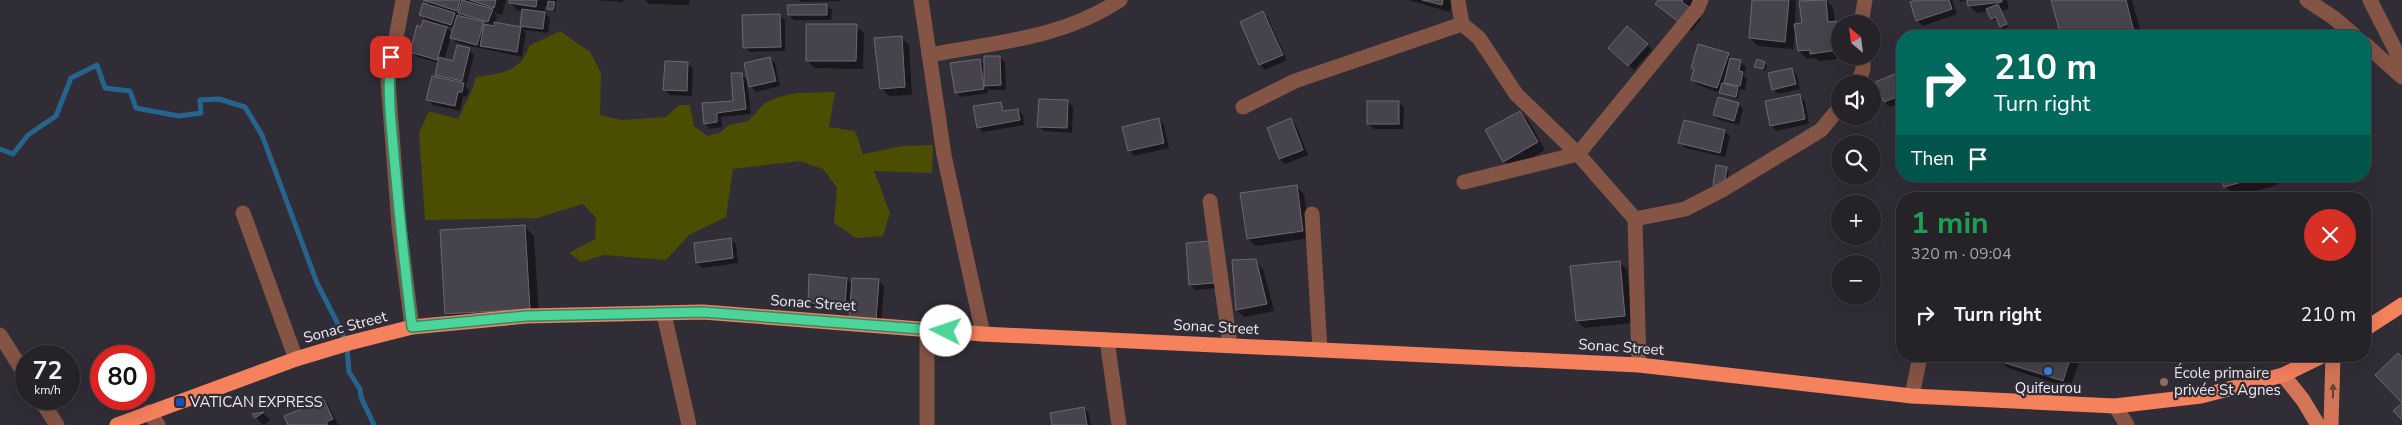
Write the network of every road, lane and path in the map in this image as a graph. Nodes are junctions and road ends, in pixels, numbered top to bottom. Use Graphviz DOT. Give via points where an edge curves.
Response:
graph roads {
  1 [pos="403,0"];
  2 [pos="921,0"];
  3 [pos="1120,0"];
  4 [pos="1458,0"];
  5 [pos="1701,0"];
  6 [pos="1865,0"];
  7 [pos="2307,0"];
  8 [pos="2370,0"];
  9 [pos="1863,15"];
  10 [pos="1462,24"];
  11 [pos="2349,30"];
  12 [pos="2371,49"];
  13 [pos="928,55"];
  14 [pos="2402,63"];
  15 [pos="2402,77"];
  16 [pos="1243,106"];
  17 [pos="1831,118"];
  18 [pos="1578,154"];
  19 [pos="1464,182"];
  20 [pos="1210,200"];
  21 [pos="243,213"];
  22 [pos="1312,214"];
  23 [pos="1635,219"];
  24 [pos="2402,305"];
  25 [pos="664,314"];
  26 [pos="2371,325"];
  27 [pos="412,327"];
  28 [pos="927,329"];
  29 [pos="983,334"];
  30 [pos="0,335"];
  31 [pos="1107,340"];
  32 [pos="1230,345"];
  33 [pos="1320,350"];
  34 [pos="301,357"];
  35 [pos="15,359"];
  36 [pos="1919,362"];
  37 [pos="2310,362"];
  38 [pos="2333,362"];
  39 [pos="1640,365"];
  40 [pos="2283,375"];
  41 [pos="1912,396"];
  42 [pos="2115,406"];
  43 [pos="47,410"];
  44 [pos="149,412"];
  45 [pos="57,425"];
  46 [pos="117,425"];
  47 [pos="158,425"];
  48 [pos="689,425"];
  49 [pos="927,425"];
  50 [pos="1119,425"];
  51 [pos="2127,425"];
  52 [pos="2318,425"];
  53 [pos="2331,425"];
  1 -- 27 [label="street" via="388,82 399,226"];
  2 -- 13 [label="street"];
  3 -- 13 [label="street" via="1071,26 1034,38"];
  4 -- 10 [label="street"];
  5 -- 18 [label="street" via="1661,56"];
  6 -- 9 [label="street"];
  7 -- 11 [label="street"];
  8 -- 14 [label="street"];
  10 -- 16 [label="street" via="1296,81"];
  10 -- 18 [label="street" via="1479,38 1516,94"];
  12 -- 15 [label="street"];
  13 -- 29 [label="street" via="944,155"];
  17 -- 23 [label="street" via="1821,130 1722,190 1685,209"];
  18 -- 19 [label="street"];
  18 -- 23 [label="street"];
  20 -- 32 [label="street"];
  21 -- 34 [label="street"];
  22 -- 33 [label="street"];
  23 -- 39 [label="street"];
  24 -- 26 [label="highway"];
  25 -- 27 [label="highway, Sonac Street" via="526,316"];
  25 -- 28 [label="highway, Sonac Street" via="703,312"];
  25 -- 48 [label="street"];
  27 -- 34 [label="highway, Sonac Street"];
  28 -- 29 [label="highway, Sonac Street"];
  28 -- 49 [label="street"];
  29 -- 31 [label="highway, Sonac Street"];
  30 -- 35 [label="street"];
  31 -- 32 [label="highway, Sonac Street"];
  31 -- 50 [label="street"];
  32 -- 33 [label="highway, Sonac Street"];
  33 -- 39 [label="highway, Sonac Street"];
  34 -- 44 [label="highway, Sonac Street"];
  36 -- 41 [label="street"];
  37 -- 40 [label="highway, Sonac Street"];
  53 -- 38 [label="main road, one-way"];
  39 -- 41 [label="highway, Sonac Street"];
  40 -- 42 [label="highway, Sonac Street" via="2201,396"];
  40 -- 52 [label="main road"];
  41 -- 42 [label="highway, Sonac Street"];
  42 -- 51 [label="street"];
  43 -- 45 [label="street"];
  44 -- 46 [label="highway, Sonac Street"];
  44 -- 47 [label="street"];
}
